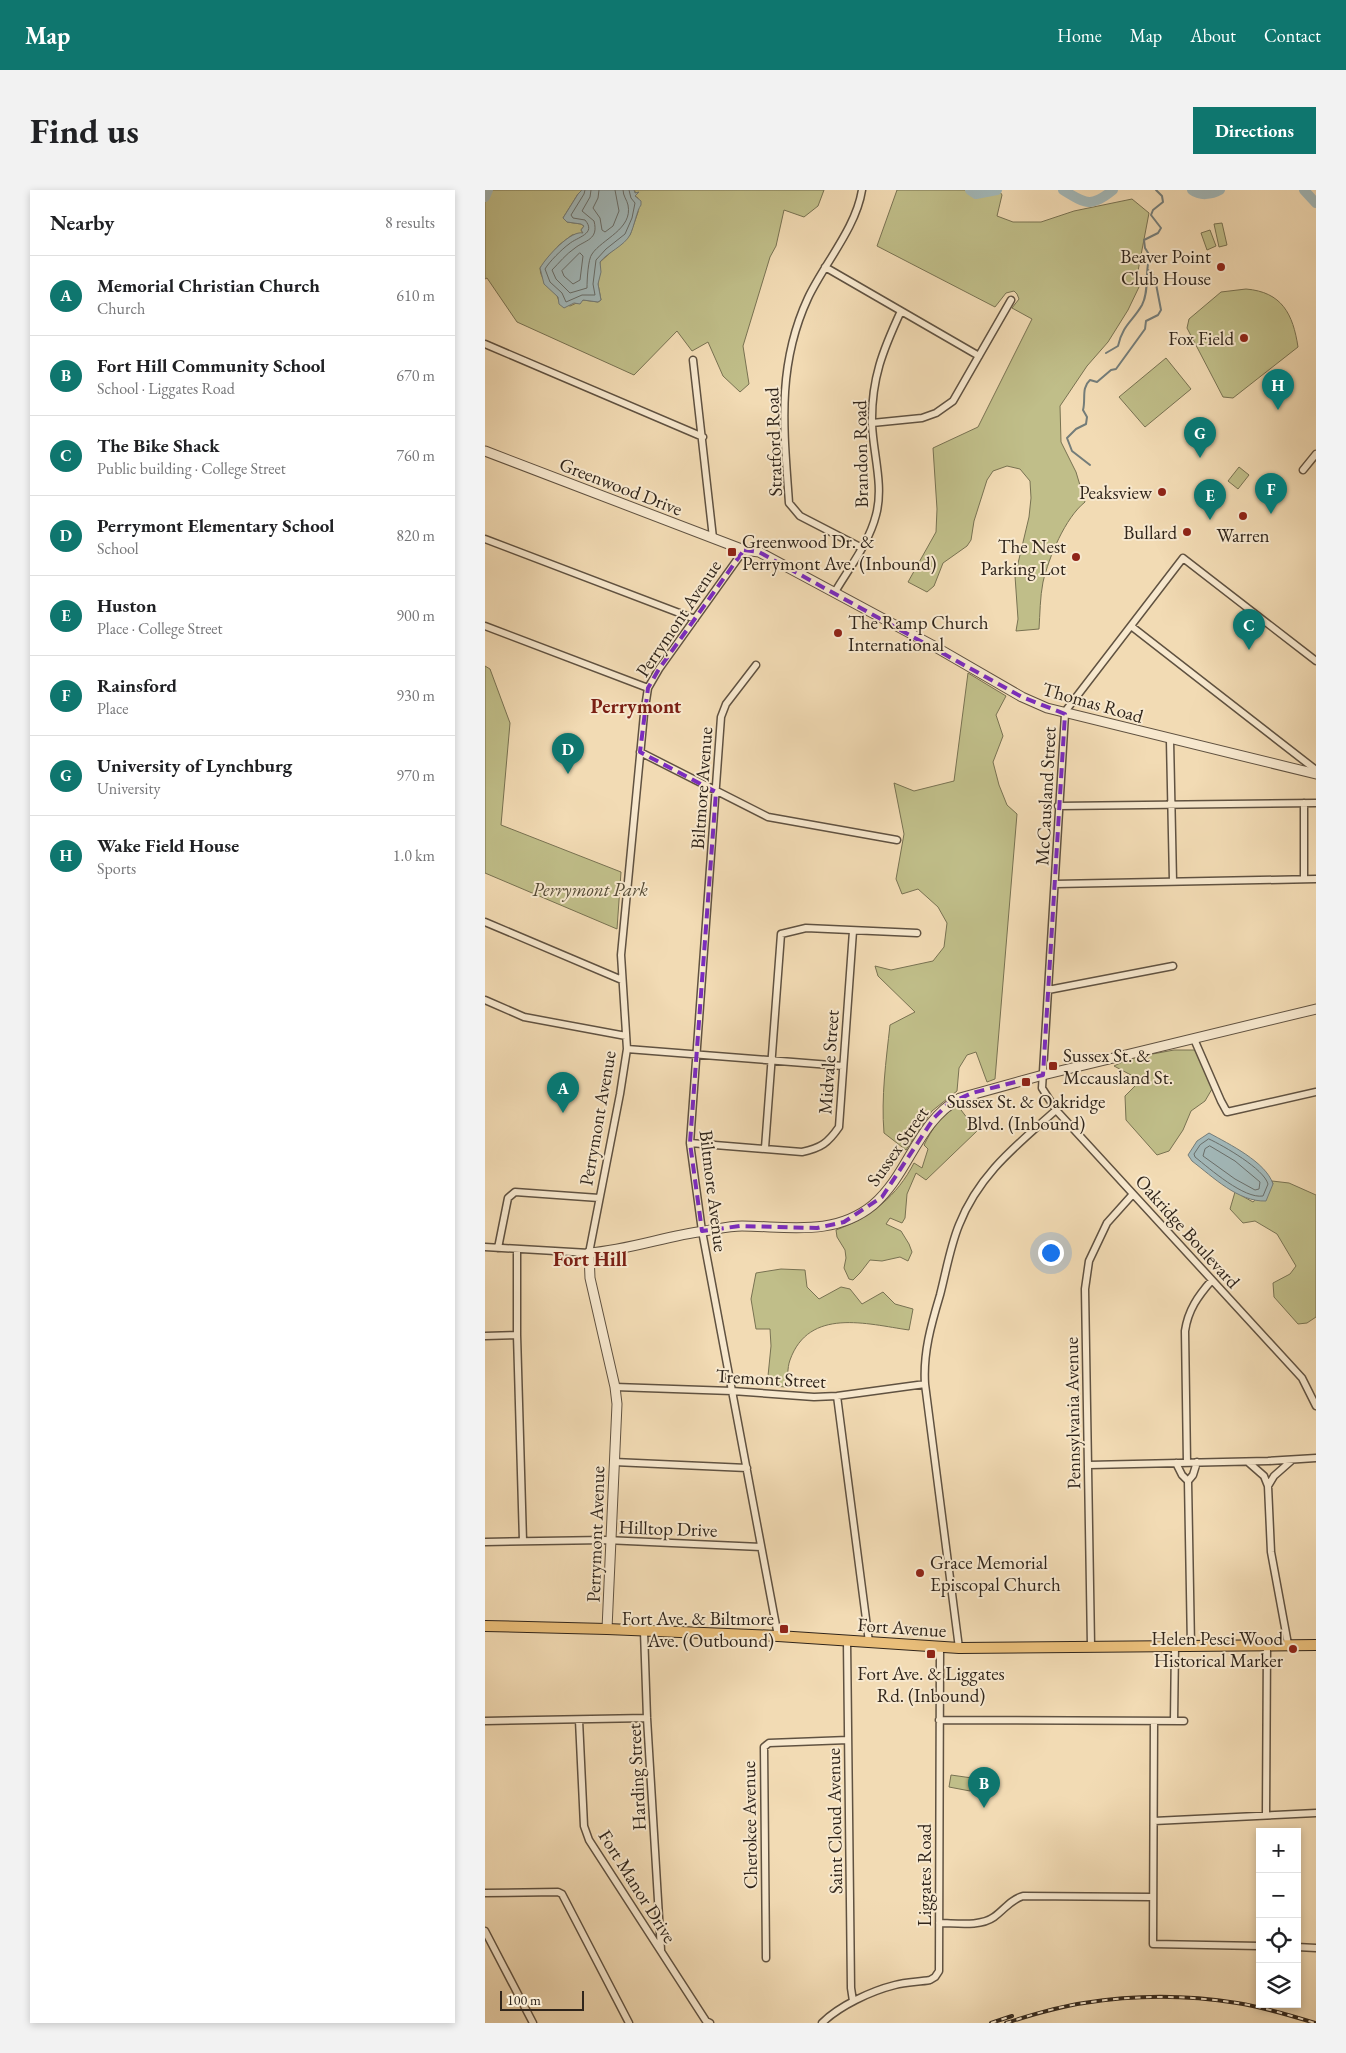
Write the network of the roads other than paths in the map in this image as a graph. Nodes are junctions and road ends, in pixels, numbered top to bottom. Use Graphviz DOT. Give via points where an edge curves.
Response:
graph roads {
  1 [pos="862,190"];
  2 [pos="825,267"];
  3 [pos="1011,300"];
  4 [pos="901,310"];
  5 [pos="485,344"];
  6 [pos="979,356"];
  7 [pos="693,360"];
  8 [pos="872,423"];
  9 [pos="703,437"];
  10 [pos="485,451"];
  11 [pos="1316,454"];
  12 [pos="1303,470"];
  13 [pos="713,538"];
  14 [pos="485,539"];
  15 [pos="862,548"];
  16 [pos="745,550"];
  17 [pos="835,592"];
  18 [pos="695,619"];
  19 [pos="485,626"];
  20 [pos="1131,626"];
  21 [pos="1316,661"];
  22 [pos="756,665"];
  23 [pos="648,688"];
  24 [pos="1065,714"];
  25 [pos="1170,740"];
  26 [pos="640,752"];
  27 [pos="1316,770"];
  28 [pos="1316,774"];
  29 [pos="716,792"];
  30 [pos="1316,803"];
  31 [pos="1304,804"];
  32 [pos="1058,806"];
  33 [pos="1171,806"];
  34 [pos="897,840"];
  35 [pos="1304,879"];
  36 [pos="1316,879"];
  37 [pos="1173,881"];
  38 [pos="1055,884"];
  39 [pos="485,922"];
  40 [pos="853,931"];
  41 [pos="917,932"];
  42 [pos="1173,966"];
  43 [pos="623,980"];
  44 [pos="1048,990"];
  45 [pos="485,1000"];
  46 [pos="1316,1009"];
  47 [pos="626,1036"];
  48 [pos="1194,1039"];
  49 [pos="627,1049"];
  50 [pos="695,1054"];
  51 [pos="771,1061"];
  52 [pos="843,1066"];
  53 [pos="1043,1075"];
  54 [pos="1316,1092"];
  55 [pos="1057,1110"];
  56 [pos="690,1143"];
  57 [pos="765,1148"];
  58 [pos="1133,1194"];
  59 [pos="599,1198"];
  60 [pos="702,1231"];
  61 [pos="485,1247"];
  62 [pos="498,1248"];
  63 [pos="517,1250"];
  64 [pos="589,1254"];
  65 [pos="1212,1280"];
  66 [pos="517,1335"];
  67 [pos="485,1336"];
  68 [pos="925,1384"];
  69 [pos="615,1387"];
  70 [pos="733,1391"];
  71 [pos="837,1396"];
  72 [pos="1316,1406"];
  73 [pos="1316,1458"];
  74 [pos="1291,1460"];
  75 [pos="614,1462"];
  76 [pos="1187,1462"];
  77 [pos="1197,1462"];
  78 [pos="1248,1462"];
  79 [pos="1176,1463"];
  80 [pos="1089,1465"];
  81 [pos="747,1468"];
  82 [pos="1187,1482"];
  83 [pos="1269,1486"];
  84 [pos="523,1541"];
  85 [pos="610,1541"];
  86 [pos="485,1542"];
  87 [pos="761,1547"];
  88 [pos="485,1626"];
  89 [pos="607,1629"];
  90 [pos="644,1631"];
  91 [pos="778,1636"];
  92 [pos="847,1641"];
  93 [pos="869,1642"];
  94 [pos="1267,1644"];
  95 [pos="1288,1644"];
  96 [pos="1316,1645"];
  97 [pos="1091,1646"];
  98 [pos="1175,1646"];
  99 [pos="1191,1646"];
  100 [pos="940,1648"];
  101 [pos="959,1648"];
  102 [pos="647,1718"];
  103 [pos="579,1720"];
  104 [pos="939,1720"];
  105 [pos="485,1721"];
  106 [pos="1154,1721"];
  107 [pos="1173,1721"];
  108 [pos="1184,1721"];
  109 [pos="848,1740"];
  110 [pos="1316,1813"];
  111 [pos="1266,1815"];
  112 [pos="1154,1821"];
  113 [pos="485,1893"];
  114 [pos="1152,1897"];
  115 [pos="939,1923"];
  116 [pos="485,1931"];
  117 [pos="1256,1946"];
  118 [pos="1301,1947"];
  119 [pos="1316,1948"];
  120 [pos="661,1950"];
  121 [pos="766,1958"];
  122 [pos="853,2001"];
  123 [pos="706,2022"];
  124 [pos="533,2023"];
  125 [pos="629,2023"];
  126 [pos="822,2023"];
  1 -- 2 [label="street, Stratford Road" via="852,220"];
  2 -- 4 [label="street"];
  2 -- 15 [label="street, Stratford Road" via="807,299 791,342 786,373 783,395 789,503 800,516"];
  3 -- 6 [label="street"];
  4 -- 6 [label="street"];
  4 -- 8 [label="street, Brandon Road" via="883,350 875,378"];
  5 -- 9 [label="street"];
  6 -- 8 [label="street" via="953,401 936,413 922,418"];
  7 -- 9 [label="street"];
  8 -- 15 [label="street, Brandon Road" via="877,507"];
  9 -- 13 [label="street"];
  10 -- 13 [label="street, Greenwood Drive"];
  11 -- 12 [label="street"];
  13 -- 16 [label="street, Greenwood Drive"];
  14 -- 18 [label="street"];
  15 -- 17 [label="street, Brandon Road"];
  16 -- 17 [label="street, Thomas Road" via="759,552"];
  16 -- 18 [label="street, Perrymont Avenue"];
  17 -- 24 [label="street, Thomas Road" via="1022,697"];
  18 -- 23 [label="street, Perrymont Avenue"];
  19 -- 23 [label="street"];
  20 -- 21 [label="street, McCausland Street" via="1183,558"];
  20 -- 24 [label="street, McCausland Street"];
  20 -- 27 [label="street"];
  22 -- 29 [label="street, Biltmore Avenue" via="723,710"];
  23 -- 26 [label="street, Perrymont Avenue"];
  24 -- 25 [label="street, Thomas Road"];
  24 -- 32 [label="street, McCausland Street"];
  25 -- 28 [label="street, Thomas Road"];
  25 -- 33 [label="street"];
  26 -- 29 [label="street"];
  26 -- 43 [label="street, Perrymont Avenue" via="621,955"];
  29 -- 34 [label="street" via="768,817"];
  29 -- 50 [label="street, Biltmore Avenue"];
  30 -- 31 [label="street"];
  31 -- 33 [label="street"];
  31 -- 35 [label="street"];
  32 -- 33 [label="street"];
  32 -- 38 [label="street, McCausland Street"];
  33 -- 37 [label="street"];
  35 -- 36 [label="street"];
  35 -- 37 [label="street"];
  37 -- 38 [label="street"];
  38 -- 44 [label="street, McCausland Street"];
  39 -- 43 [label="street"];
  40 -- 41 [label="street"];
  40 -- 51 [label="street" via="806,928 781,934"];
  40 -- 52 [label="street, Midvale Street"];
  42 -- 44 [label="street"];
  43 -- 47 [label="street, Perrymont Avenue"];
  44 -- 53 [label="street, McCausland Street"];
  45 -- 47 [label="street" via="524,1017"];
  46 -- 48 [label="street, Sussex Street"];
  47 -- 49 [label="street, Perrymont Avenue"];
  48 -- 53 [label="street, Sussex Street"];
  48 -- 54 [label="street" via="1227,1112"];
  49 -- 50 [label="street"];
  49 -- 59 [label="street, Perrymont Avenue"];
  50 -- 51 [label="street"];
  50 -- 56 [label="street, Biltmore Avenue"];
  51 -- 52 [label="street"];
  51 -- 57 [label="street"];
  52 -- 57 [label="street, Midvale Street" via="839,1127 831,1138 818,1148 802,1152"];
  53 -- 55 [label="street, Oakridge Boulevard" via="1042,1088"];
  53 -- 60 [label="street, Sussex Street" via="971,1093 949,1104 934,1118 897,1179 882,1197 845,1222 817,1228 740,1226"];
  55 -- 58 [label="street, Oakridge Boulevard"];
  55 -- 68 [label="street" via="999,1160 976,1192 959,1225 927,1340 923,1364"];
  56 -- 57 [label="street, Midvale Street"];
  56 -- 60 [label="street, Biltmore Avenue"];
  58 -- 65 [label="street, Oakridge Boulevard"];
  58 -- 80 [label="street, Pennsylvania Avenue" via="1107,1223 1087,1270"];
  59 -- 62 [label="street" via="515,1192 508,1198"];
  59 -- 64 [label="street, Perrymont Avenue"];
  60 -- 64 [label="street, Sussex Street"];
  60 -- 70 [label="street, Biltmore Avenue"];
  61 -- 62 [label="street"];
  62 -- 63 [label="street"];
  63 -- 64 [label="street"];
  63 -- 66 [label="street"];
  64 -- 69 [label="street, Perrymont Avenue" via="590,1278"];
  65 -- 72 [label="street, Oakridge Boulevard" via="1301,1378"];
  65 -- 76 [label="street" via="1187,1316"];
  66 -- 67 [label="street"];
  66 -- 84 [label="street"];
  68 -- 71 [label="street, Tremont Street"];
  68 -- 101 [label="street"];
  69 -- 70 [label="street, Tremont Street"];
  69 -- 75 [label="street, Perrymont Avenue"];
  70 -- 71 [label="street, Tremont Street"];
  70 -- 81 [label="street, Biltmore Avenue"];
  71 -- 93 [label="street"];
  73 -- 74 [label="street"];
  74 -- 78 [label="street"];
  74 -- 83 [label="street" via="1274,1476"];
  75 -- 81 [label="street"];
  75 -- 85 [label="street, Perrymont Avenue"];
  76 -- 77 [label="street"];
  76 -- 79 [label="street"];
  77 -- 78 [label="street"];
  77 -- 82 [label="street"];
  78 -- 83 [label="street" via="1264,1476"];
  79 -- 80 [label="street"];
  79 -- 82 [label="street"];
  80 -- 97 [label="street, Pennsylvania Avenue"];
  81 -- 87 [label="street, Biltmore Avenue"];
  82 -- 99 [label="street"];
  83 -- 95 [label="street" via="1271,1552"];
  84 -- 85 [label="street, Hilltop Drive"];
  84 -- 86 [label="street, Hilltop Drive"];
  85 -- 87 [label="street, Hilltop Drive"];
  85 -- 89 [label="street, Perrymont Avenue"];
  87 -- 91 [label="street, Biltmore Avenue"];
  88 -- 89 [label="main road, Fort Avenue"];
  89 -- 90 [label="main road, Fort Avenue"];
  90 -- 91 [label="main road, Fort Avenue"];
  90 -- 102 [label="street, Harding Street"];
  91 -- 92 [label="main road, Fort Avenue"];
  92 -- 93 [label="main road, Fort Avenue"];
  92 -- 109 [label="street, Saint Cloud Avenue"];
  93 -- 100 [label="main road, Fort Avenue"];
  94 -- 95 [label="main road, Fort Avenue"];
  94 -- 99 [label="main road, Fort Avenue"];
  94 -- 111 [label="street"];
  95 -- 96 [label="main road, Fort Avenue"];
  97 -- 98 [label="main road, Fort Avenue"];
  97 -- 101 [label="main road, Fort Avenue"];
  98 -- 99 [label="main road, Fort Avenue"];
  98 -- 107 [label="street"];
  100 -- 101 [label="main road, Fort Avenue"];
  100 -- 104 [label="street, Liggates Road"];
  102 -- 103 [label="street"];
  102 -- 120 [label="street, Harding Street"];
  103 -- 105 [label="street"];
  103 -- 120 [label="street, Fort Manor Drive" via="584,1826 589,1840"];
  104 -- 106 [label="street"];
  104 -- 115 [label="street, Liggates Road"];
  106 -- 107 [label="street"];
  106 -- 112 [label="street"];
  107 -- 108 [label="street"];
  109 -- 121 [label="street, Cherokee Avenue" via="769,1743 764,1748"];
  109 -- 122 [label="street, Saint Cloud Avenue"];
  110 -- 111 [label="street"];
  111 -- 112 [label="street"];
  112 -- 114 [label="street"];
  113 -- 125 [label="street" via="563,1894"];
  114 -- 115 [label="street" via="1023,1896 1013,1900 993,1918 982,1922"];
  114 -- 117 [label="street" via="1153,1944"];
  115 -- 122 [label="street, Liggates Road" via="939,1971 935,1977 928,1981 895,1984"];
  116 -- 124 [label="street"];
  118 -- 119 [label="street"];
  120 -- 123 [label="street, Fort Manor Drive"];
  122 -- 126 [label="street, Liggates Road"];
}
